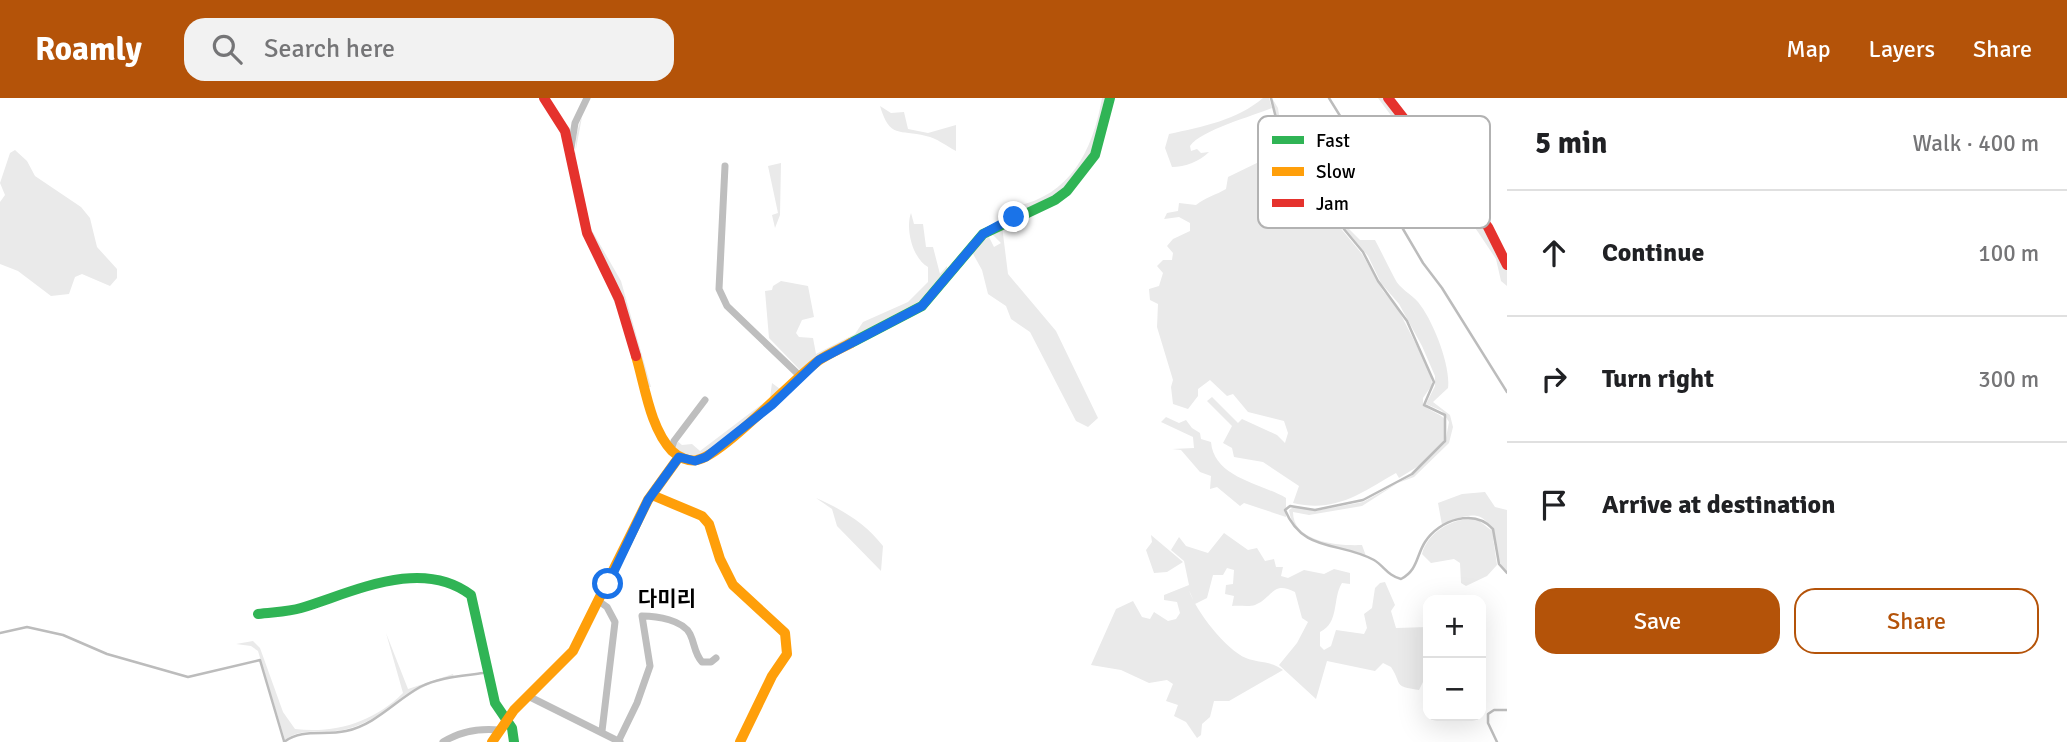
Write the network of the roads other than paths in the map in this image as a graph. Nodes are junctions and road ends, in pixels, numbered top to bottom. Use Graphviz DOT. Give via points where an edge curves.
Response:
graph roads {
  1 [pos="544,98"];
  2 [pos="587,98"];
  3 [pos="1110,98"];
  4 [pos="1388,98"];
  5 [pos="1402,116"];
  6 [pos="570,152"];
  7 [pos="725,166"];
  8 [pos="1488,228"];
  9 [pos="1507,265"];
  10 [pos="800,376"];
  11 [pos="705,400"];
  12 [pos="675,453"];
  13 [pos="652,495"];
  14 [pos="600,601"];
  15 [pos="258,614"];
  16 [pos="716,658"];
  17 [pos="530,697"];
  18 [pos="508,720"];
  19 [pos="499,730"];
  20 [pos="602,731"];
  21 [pos="619,741"];
  22 [pos="443,742"];
  23 [pos="492,742"];
  24 [pos="514,742"];
  25 [pos="740,742"];
  1 -- 6 [label="street" via="565,131"];
  2 -- 6 [label="street" via="575,123"];
  3 -- 10 [label="street" via="1096,155 1067,191 983,234 922,306 839,348"];
  4 -- 5 [label="street"];
  6 -- 12 [label="street" via="587,233 619,299 657,427"];
  7 -- 10 [label="street" via="719,289 727,306"];
  8 -- 9 [label="street"];
  10 -- 12 [label="street" via="772,405 706,457 695,461"];
  11 -- 12 [label="street"];
  12 -- 13 [label="street"];
  13 -- 14 [label="street"];
  13 -- 25 [label="street" via="702,516 733,585 785,633 787,654"];
  14 -- 17 [label="street" via="573,651"];
  14 -- 20 [label="street" via="615,622"];
  15 -- 18 [label="street" via="299,609 342,592 423,576 455,583 471,595 495,703"];
  16 -- 21 [label="street" via="702,662 690,633 661,617 642,616 650,666"];
  17 -- 18 [label="street"];
  17 -- 20 [label="street"];
  18 -- 19 [label="street"];
  18 -- 24 [label="street"];
  19 -- 22 [label="street" via="452,736"];
  19 -- 23 [label="street"];
  20 -- 21 [label="street"];
}
